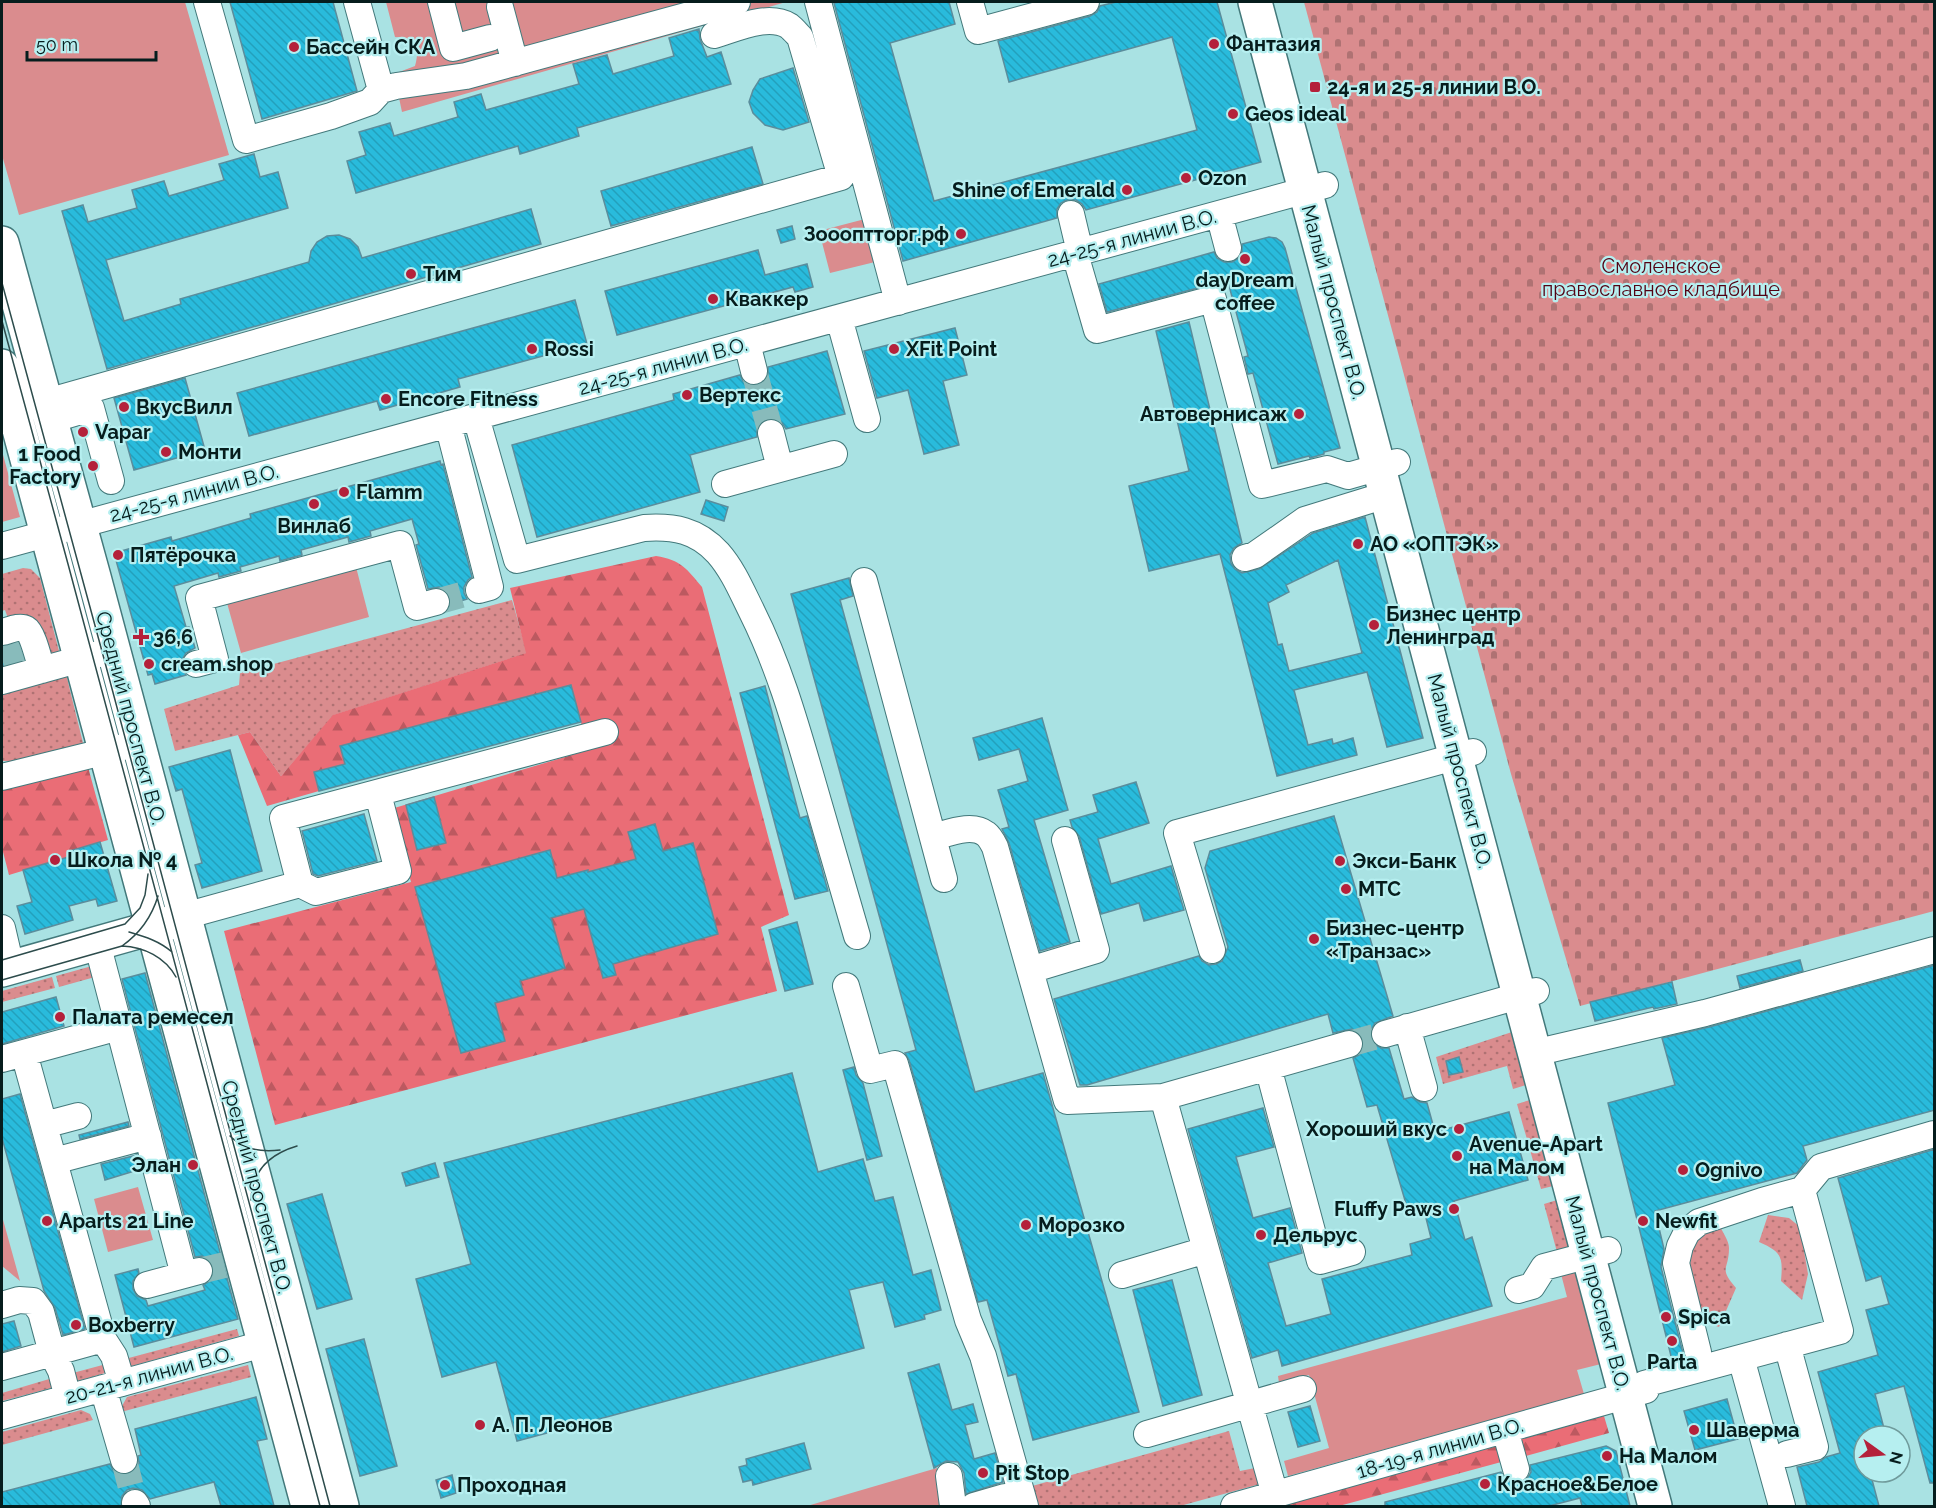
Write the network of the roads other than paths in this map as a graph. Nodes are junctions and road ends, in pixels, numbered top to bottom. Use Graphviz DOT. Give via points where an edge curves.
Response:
graph roads {
  1 [pos="207,2"];
  2 [pos="357,2"];
  3 [pos="441,2"];
  4 [pos="736,2"];
  5 [pos="818,2"];
  6 [pos="970,2"];
  7 [pos="1086,2"];
  8 [pos="1254,2"];
  9 [pos="1277,2"];
  10 [pos="500,7"];
  11 [pos="714,35"];
  12 [pos="490,38"];
  13 [pos="515,63"];
  14 [pos="381,90"];
  15 [pos="1315,188"];
  16 [pos="1071,214"];
  17 [pos="1219,214"];
  18 [pos="2,243"];
  19 [pos="1228,248"];
  20 [pos="1078,253"];
  21 [pos="898,302"];
  22 [pos="839,318"];
  23 [pos="747,343"];
  24 [pos="2,366"];
  25 [pos="754,371"];
  26 [pos="14,411"];
  27 [pos="48,411"];
  28 [pos="476,417"];
  29 [pos="867,419"];
  30 [pos="448,424"];
  31 [pos="771,433"];
  32 [pos="834,454"];
  33 [pos="780,468"];
  34 [pos="1387,474"];
  35 [pos="111,481"];
  36 [pos="725,484"];
  37 [pos="79,524"];
  38 [pos="48,534"];
  39 [pos="2,546"];
  40 [pos="1245,558"];
  41 [pos="864,580"];
  42 [pos="478,590"];
  43 [pos="436,602"];
  44 [pos="2,632"];
  45 [pos="113,650"];
  46 [pos="35,657"];
  47 [pos="81,659"];
  48 [pos="196,664"];
  49 [pos="2,681"];
  50 [pos="605,732"];
  51 [pos="138,743"];
  52 [pos="106,751"];
  53 [pos="1464,754"];
  54 [pos="2,777"];
  55 [pos="378,794"];
  56 [pos="933,837"];
  57 [pos="1065,840"];
  58 [pos="944,879"];
  59 [pos="300,884"];
  60 [pos="185,918"];
  61 [pos="153,927"];
  62 [pos="2,928"];
  63 [pos="857,936"];
  64 [pos="97,943"];
  65 [pos="1212,950"];
  66 [pos="1935,950"];
  67 [pos="6,968"];
  68 [pos="1030,970"];
  69 [pos="846,986"];
  70 [pos="1528,993"];
  71 [pos="119,1027"];
  72 [pos="1349,1044"];
  73 [pos="1542,1050"];
  74 [pos="13,1056"];
  75 [pos="1268,1067"];
  76 [pos="1424,1088"];
  77 [pos="1163,1097"];
  78 [pos="78,1116"];
  79 [pos="44,1125"];
  80 [pos="1935,1134"];
  81 [pos="148,1136"];
  82 [pos="54,1161"];
  83 [pos="1802,1190"];
  84 [pos="1206,1250"];
  85 [pos="274,1252"];
  86 [pos="1352,1252"];
  87 [pos="1598,1252"];
  88 [pos="236,1262"];
  89 [pos="1122,1275"];
  90 [pos="147,1285"];
  91 [pos="1518,1290"];
  92 [pos="2,1305"];
  93 [pos="296,1335"];
  94 [pos="103,1339"];
  95 [pos="265,1344"];
  96 [pos="1787,1345"];
  97 [pos="1698,1352"];
  98 [pos="52,1353"];
  99 [pos="1741,1358"];
  100 [pos="2,1367"];
  101 [pos="112,1386"];
  102 [pos="1303,1389"];
  103 [pos="1638,1390"];
  104 [pos="68,1398"];
  105 [pos="1249,1405"];
  106 [pos="2,1416"];
  107 [pos="1505,1430"];
  108 [pos="1147,1434"];
  109 [pos="1787,1454"];
  110 [pos="124,1460"];
  111 [pos="1516,1468"];
  112 [pos="949,1476"];
  113 [pos="1275,1495"];
  114 [pos="1015,1502"];
  115 [pos="1244,1505"];
  116 [pos="308,1506"];
  117 [pos="342,1506"];
  118 [pos="953,1506"];
  119 [pos="974,1506"];
  120 [pos="1655,1506"];
  121 [pos="1676,1506"];
  122 [pos="1782,1506"];
  1 -- 14 [label="street" via="246,140 370,102"];
  2 -- 14 [label="street"];
  3 -- 12 [label="street" via="453,48"];
  4 -- 13 [label="street"];
  5 -- 21 [label="street"];
  6 -- 7 [label="street" via="978,30"];
  8 -- 15 [label="main road, Малый проспект В.О."];
  9 -- 15 [label="main road, Малый проспект В.О."];
  10 -- 13 [label="street"];
  11 -- 27 [label="street" via="775,21 789,26 800,37 841,177"];
  13 -- 14 [label="street" via="466,76"];
  15 -- 17 [label="street, 24-25-я линии В.О."];
  15 -- 34 [label="main road, Малый проспект В.О."];
  16 -- 20 [label="street"];
  17 -- 19 [label="street"];
  17 -- 20 [label="street, 24-25-я линии В.О."];
  18 -- 27 [label="main road, Средний проспект В.О."];
  20 -- 21 [label="street, 24-25-я линии В.О."];
  20 -- 34 [label="street" via="1096,330 1213,299 1262,485 1328,469 1348,476"];
  21 -- 22 [label="street, 24-25-я линии В.О."];
  22 -- 23 [label="street, 24-25-я линии В.О."];
  22 -- 29 [label="street"];
  23 -- 25 [label="street"];
  23 -- 28 [label="street, 24-25-я линии В.О."];
  24 -- 26 [label="main road, Средний проспект В.О."];
  26 -- 27 [label="street"];
  26 -- 38 [label="main road, Средний проспект В.О."];
  27 -- 35 [label="street" via="91,408"];
  27 -- 37 [label="main road, Средний проспект В.О."];
  28 -- 30 [label="street, 24-25-я линии В.О."];
  28 -- 63 [label="street" via="517,560 644,528 663,527 682,529 718,553 735,577 763,634 786,694"];
  30 -- 37 [label="street, 24-25-я линии В.О."];
  30 -- 42 [label="street" via="489,587"];
  31 -- 33 [label="street"];
  32 -- 33 [label="street"];
  33 -- 36 [label="street"];
  34 -- 40 [label="street" via="1269,536 1256,555"];
  34 -- 53 [label="main road, Малый проспект В.О."];
  37 -- 38 [label="street, 24-25-я линии В.О."];
  37 -- 45 [label="main road, Средний проспект В.О."];
  38 -- 39 [label="street, 24-25-я линии В.О."];
  38 -- 47 [label="main road, Средний проспект В.О."];
  41 -- 56 [label="street"];
  43 -- 48 [label="street" via="417,607 400,544 199,598 215,659"];
  44 -- 46 [label="street" via="26,629 31,634"];
  45 -- 47 [label="street"];
  45 -- 51 [label="main road, Средний проспект В.О."];
  46 -- 47 [label="street"];
  46 -- 49 [label="street"];
  47 -- 52 [label="main road, Средний проспект В.О."];
  50 -- 55 [label="street"];
  51 -- 52 [label="street"];
  51 -- 60 [label="main road, Средний проспект В.О."];
  52 -- 54 [label="street"];
  52 -- 61 [label="main road, Средний проспект В.О."];
  53 -- 65 [label="street" via="1177,833"];
  53 -- 70 [label="main road, Малый проспект В.О."];
  55 -- 59 [label="street" via="283,818"];
  55 -- 59 [label="street" via="398,871 316,892"];
  56 -- 58 [label="street"];
  56 -- 68 [label="street" via="973,829 986,834 995,847"];
  57 -- 68 [label="street" via="1096,950"];
  59 -- 60 [label="street"];
  60 -- 61 [label="main road"];
  60 -- 85 [label="main road, Средний проспект В.О."];
  61 -- 64 [label="main road"];
  61 -- 88 [label="main road, Средний проспект В.О."];
  62 -- 67 [label="street"];
  64 -- 67 [label="main road"];
  64 -- 71 [label="street"];
  66 -- 73 [label="street" via="1705,1013"];
  68 -- 77 [label="street" via="1067,1101"];
  69 -- 114 [label="street" via="870,1070 895,1064 968,1320 983,1356"];
  70 -- 73 [label="main road, Малый проспект В.О."];
  70 -- 76 [label="street" via="1396,1030"];
  71 -- 74 [label="street"];
  71 -- 81 [label="street"];
  72 -- 75 [label="street"];
  73 -- 87 [label="main road, Малый проспект В.О."];
  74 -- 79 [label="street"];
  75 -- 77 [label="street"];
  75 -- 86 [label="street" via="1320,1261"];
  77 -- 84 [label="street"];
  78 -- 79 [label="street"];
  79 -- 82 [label="street"];
  80 -- 83 [label="street" via="1821,1167"];
  81 -- 82 [label="street"];
  81 -- 90 [label="street" via="192,1273"];
  82 -- 94 [label="street"];
  83 -- 96 [label="street, 18-19-я линии В.О." via="1840,1331"];
  83 -- 97 [label="street" via="1699,1222 1687,1232 1676,1263"];
  84 -- 89 [label="street"];
  84 -- 105 [label="street"];
  85 -- 88 [label="street"];
  85 -- 93 [label="main road, Средний проспект В.О."];
  87 -- 91 [label="street" via="1544,1267 1532,1286"];
  87 -- 103 [label="main road, Малый проспект В.О."];
  88 -- 95 [label="main road, Средний проспект В.О."];
  92 -- 98 [label="street" via="33,1301 41,1312"];
  93 -- 95 [label="street, 20-21-я линии В.О."];
  93 -- 117 [label="main road, Средний проспект В.О."];
  94 -- 98 [label="street"];
  94 -- 101 [label="street" via="114,1356"];
  95 -- 101 [label="street, 20-21-я линии В.О."];
  95 -- 116 [label="main road, Средний проспект В.О."];
  96 -- 99 [label="street, 18-19-я линии В.О."];
  96 -- 109 [label="street" via="1815,1447"];
  98 -- 100 [label="street"];
  98 -- 104 [label="street"];
  99 -- 103 [label="street, 18-19-я линии В.О."];
  99 -- 122 [label="street"];
  101 -- 104 [label="street, 20-21-я линии В.О."];
  101 -- 110 [label="street"];
  102 -- 105 [label="street"];
  103 -- 107 [label="street, 18-19-я линии В.О."];
  103 -- 120 [label="main road, Малый проспект В.О."];
  103 -- 121 [label="main road, Малый проспект В.О."];
  104 -- 106 [label="street, 20-21-я линии В.О."];
  105 -- 108 [label="street"];
  105 -- 113 [label="street"];
  107 -- 111 [label="street"];
  107 -- 113 [label="street, 18-19-я линии В.О."];
  112 -- 118 [label="street"];
  113 -- 115 [label="street, 18-19-я линии В.О."];
  114 -- 119 [label="street"];
}
